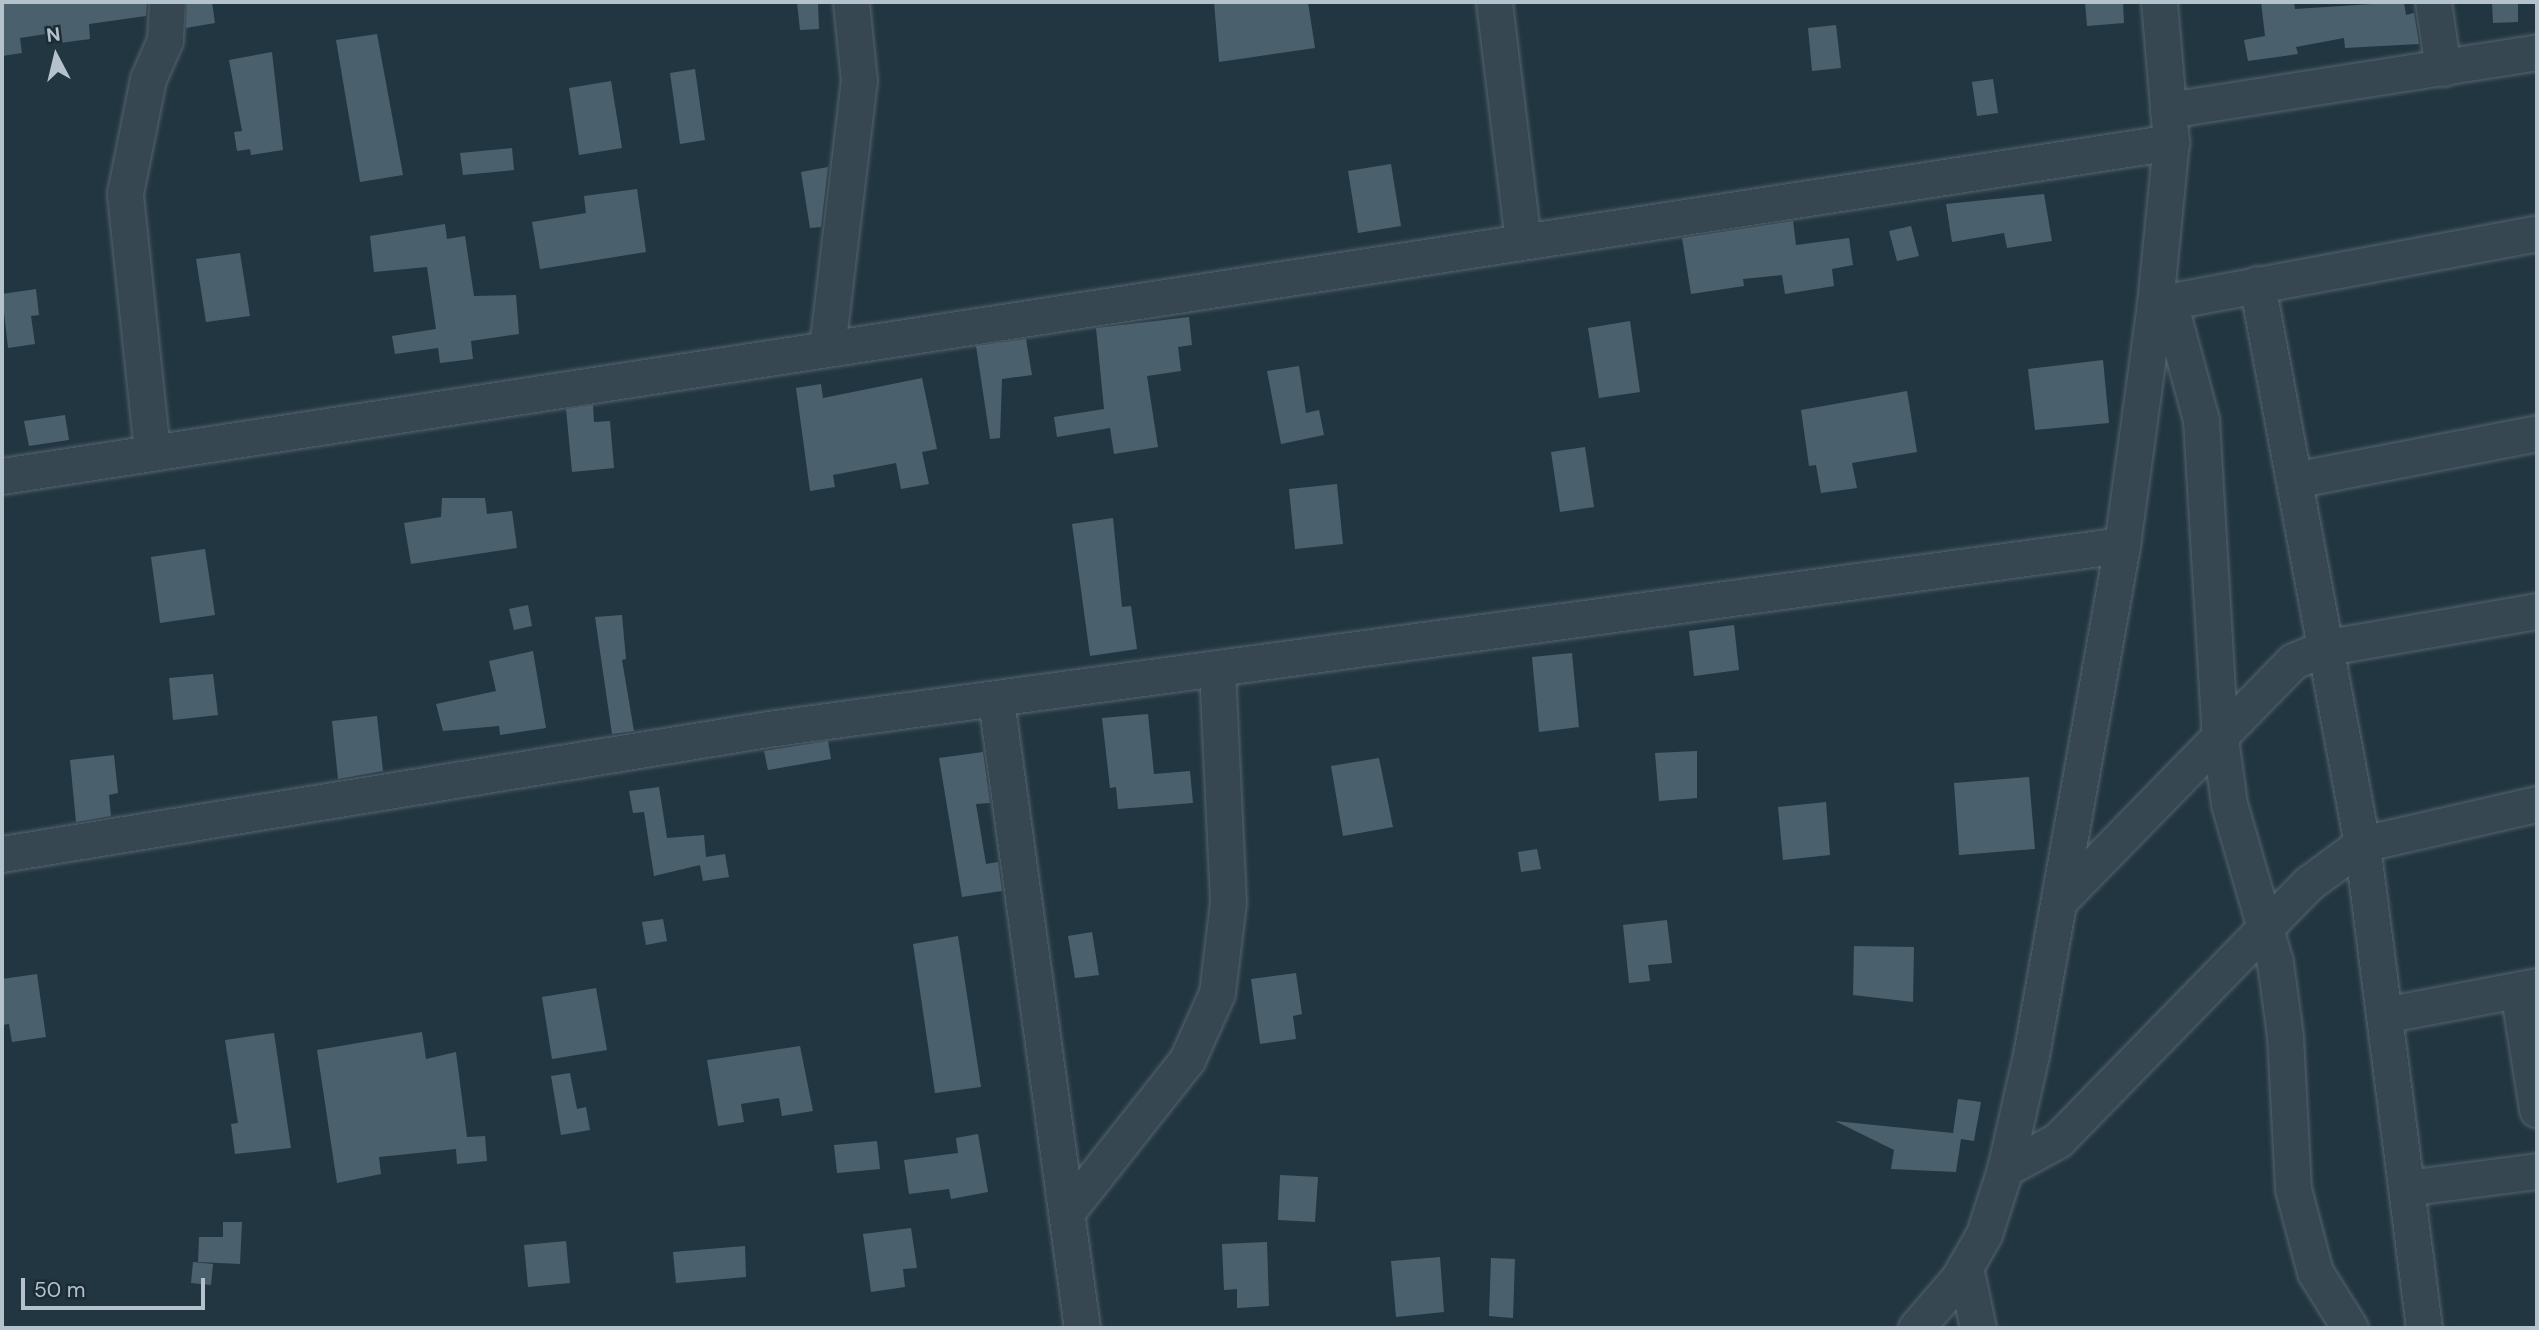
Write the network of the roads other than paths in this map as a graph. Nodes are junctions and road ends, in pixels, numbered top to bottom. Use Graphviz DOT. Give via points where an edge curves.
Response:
graph roads {
  1 [pos="167,2"];
  2 [pos="851,2"];
  3 [pos="1494,2"];
  4 [pos="2159,2"];
  5 [pos="2432,2"];
  6 [pos="2537,52"];
  7 [pos="2443,68"];
  8 [pos="2169,126"];
  9 [pos="2537,233"];
  10 [pos="1523,241"];
  11 [pos="2257,284"];
  12 [pos="2162,303"];
  13 [pos="827,348"];
  14 [pos="2537,433"];
  15 [pos="152,452"];
  16 [pos="2,476"];
  17 [pos="2294,480"];
  18 [pos="2122,545"];
  19 [pos="2537,611"];
  20 [pos="2328,647"];
  21 [pos="1217,670"];
  22 [pos="996,701"];
  23 [pos="2220,738"];
  24 [pos="2537,804"];
  25 [pos="2362,844"];
  26 [pos="2,854"];
  27 [pos="2059,901"];
  28 [pos="2267,925"];
  29 [pos="2527,988"];
  30 [pos="2384,1014"];
  31 [pos="2537,1109"];
  32 [pos="2006,1170"];
  33 [pos="2537,1171"];
  34 [pos="2406,1188"];
  35 [pos="1066,1213"];
  36 [pos="1965,1267"];
  37 [pos="1082,1328"];
  38 [pos="1916,1328"];
  39 [pos="1978,1328"];
  40 [pos="2350,1328"];
  41 [pos="2424,1328"];
  1 -- 15 [label="street" via="165,40 144,93 125,193"];
  2 -- 13 [label="street" via="859,81"];
  3 -- 10 [label="street"];
  4 -- 8 [label="street"];
  5 -- 7 [label="street"];
  6 -- 7 [label="street"];
  7 -- 8 [label="street"];
  8 -- 10 [label="street"];
  8 -- 12 [label="street"];
  9 -- 11 [label="street"];
  10 -- 13 [label="street"];
  11 -- 12 [label="street"];
  11 -- 17 [label="street"];
  12 -- 18 [label="street"];
  12 -- 23 [label="street" via="2201,420"];
  13 -- 15 [label="street"];
  14 -- 17 [label="street"];
  15 -- 16 [label="street"];
  17 -- 20 [label="street"];
  18 -- 21 [label="street"];
  18 -- 27 [label="street"];
  19 -- 20 [label="street"];
  20 -- 23 [label="street" via="2293,661"];
  20 -- 25 [label="street"];
  21 -- 22 [label="street"];
  21 -- 35 [label="street" via="1228,902 1217,993 1187,1060"];
  22 -- 26 [label="street" via="768,729"];
  22 -- 35 [label="street"];
  23 -- 27 [label="street"];
  23 -- 28 [label="street" via="2229,804"];
  24 -- 25 [label="street"];
  25 -- 28 [label="street"];
  25 -- 30 [label="street"];
  27 -- 32 [label="street"];
  28 -- 32 [label="street" via="2058,1140"];
  28 -- 40 [label="street" via="2285,1036 2293,1189 2301,1228 2315,1272"];
  29 -- 30 [label="street"];
  29 -- 31 [label="street"];
  30 -- 34 [label="street"];
  32 -- 36 [label="street" via="1984,1234"];
  33 -- 34 [label="street"];
  34 -- 41 [label="street"];
  35 -- 37 [label="street"];
  36 -- 38 [label="street"];
  36 -- 39 [label="street"];
}
